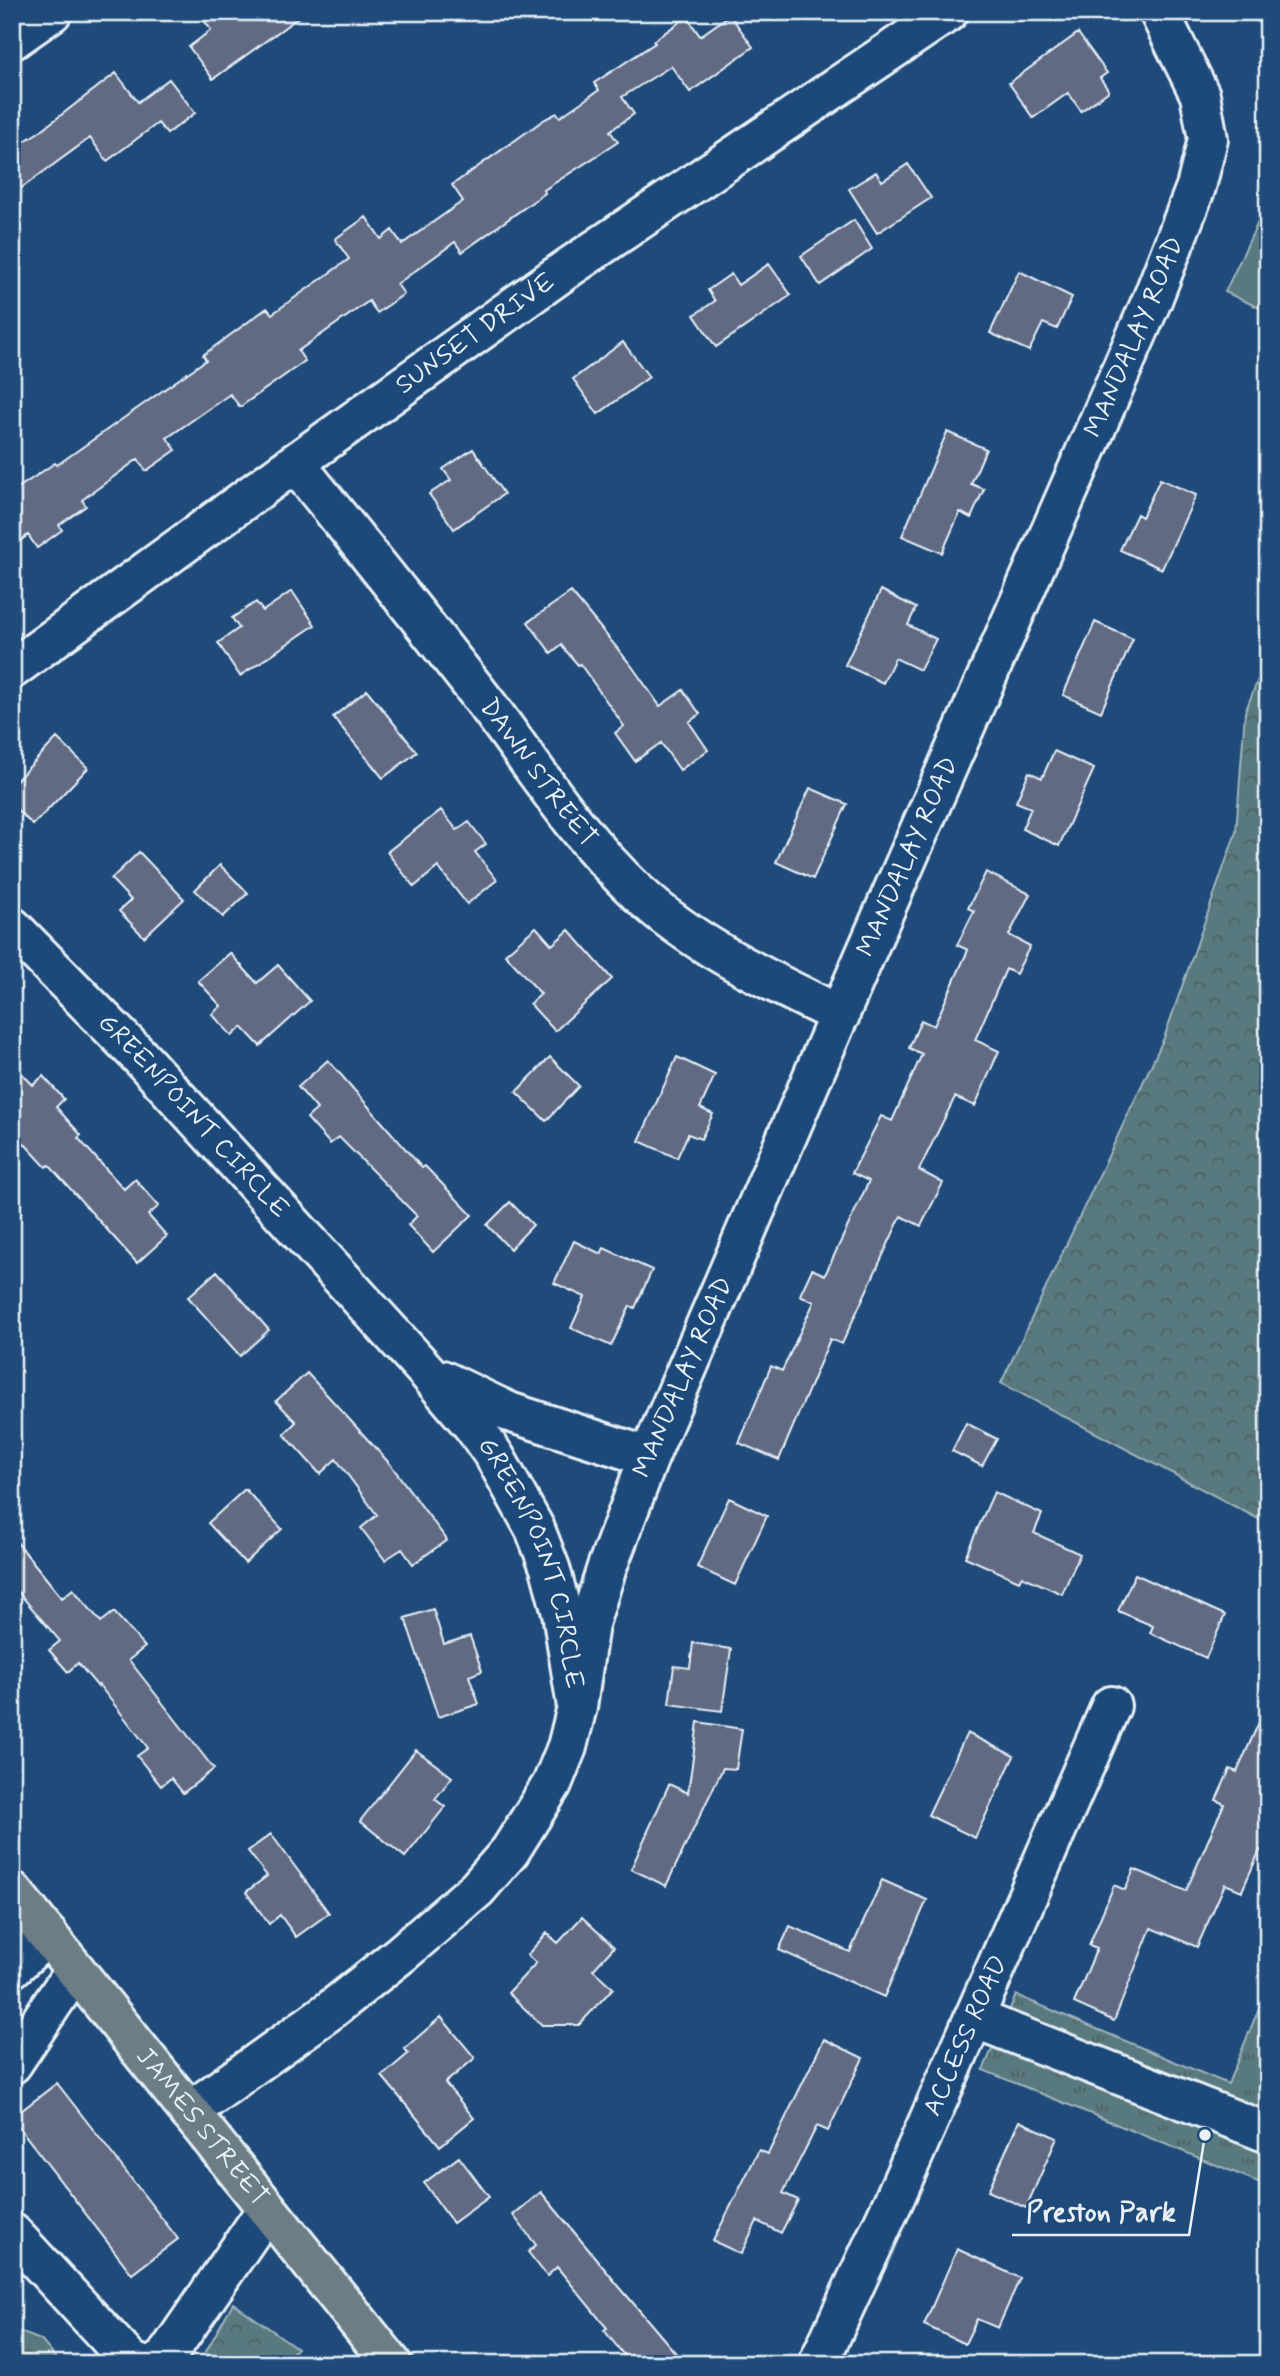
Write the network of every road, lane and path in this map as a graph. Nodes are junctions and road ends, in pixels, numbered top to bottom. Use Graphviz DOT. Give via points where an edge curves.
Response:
graph roads {
  1 [pos="52,12"];
  2 [pos="948,12"];
  3 [pos="1159,12"];
  4 [pos="12,40"];
  5 [pos="295,463"];
  6 [pos="12,669"];
  7 [pos="12,927"];
  8 [pos="840,1015"];
  9 [pos="427,1371"];
  10 [pos="649,1457"];
  11 [pos="1111,1706"];
  12 [pos="577,1707"];
  13 [pos="12,1891"];
  14 [pos="48,1935"];
  15 [pos="12,1968"];
  16 [pos="75,1970"];
  17 [pos="974,2018"];
  18 [pos="12,2064"];
  19 [pos="189,2112"];
  20 [pos="1268,2133"];
  21 [pos="267,2209"];
  22 [pos="12,2233"];
  23 [pos="138,2364"];
  24 [pos="156,2364"];
  25 [pos="392,2364"];
  26 [pos="818,2364"];
  1 -- 4 [label="street"];
  2 -- 5 [label="street, SUNSET DRIVE" via="568,268"];
  3 -- 8 [label="street, MANDALAY ROAD" via="1200,95 1208,139 1196,187 1152,300"];
  5 -- 6 [label="street, SUNSET DRIVE"];
  5 -- 8 [label="street, DAWN STREET" via="629,884 703,944"];
  7 -- 9 [label="street, GREENPOINT CIRCLE" via="141,1058"];
  8 -- 10 [label="street, MANDALAY ROAD"];
  9 -- 10 [label="street, GREENPOINT CIRCLE" via="509,1412"];
  9 -- 12 [label="street, GREENPOINT CIRCLE" via="495,1457 535,1529 551,1567 562,1613"];
  10 -- 12 [label="street, MANDALAY ROAD" via="589,1624"];
  11 -- 17 [label="street, ACCESS ROAD"];
  12 -- 19 [label="street, GREENPOINT CIRCLE" via="552,1784 510,1852 477,1889 332,2009"];
  13 -- 14 [label="main road, JAMES STREET"];
  14 -- 15 [label="street"];
  14 -- 16 [label="main road, JAMES STREET"];
  16 -- 18 [label="street"];
  16 -- 19 [label="main road, JAMES STREET"];
  17 -- 20 [label="street"];
  17 -- 26 [label="street, ACCESS ROAD"];
  19 -- 21 [label="main road, JAMES STREET"];
  21 -- 24 [label="street" via="165,2358"];
  21 -- 25 [label="main road, JAMES STREET"];
  22 -- 23 [label="street" via="130,2361"];
}
